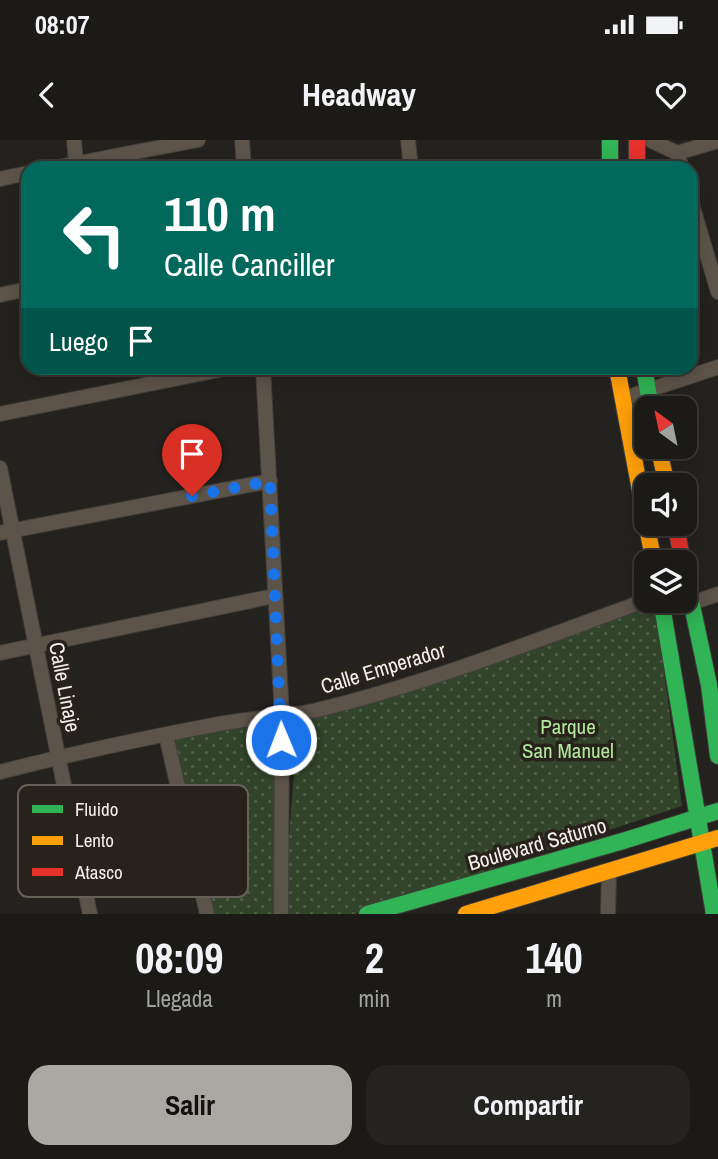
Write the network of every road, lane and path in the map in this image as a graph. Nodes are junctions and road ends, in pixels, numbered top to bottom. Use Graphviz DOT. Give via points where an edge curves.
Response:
graph roads {
  1 [pos="74,140"];
  2 [pos="198,140"];
  3 [pos="242,140"];
  4 [pos="408,140"];
  5 [pos="610,140"];
  6 [pos="637,140"];
  7 [pos="650,140"];
  8 [pos="718,141"];
  9 [pos="677,153"];
  10 [pos="76,161"];
  11 [pos="87,161"];
  12 [pos="244,161"];
  13 [pos="410,161"];
  14 [pos="610,161"];
  15 [pos="637,161"];
  16 [pos="680,161"];
  17 [pos="21,174"];
  18 [pos="0,179"];
  19 [pos="698,224"];
  20 [pos="21,290"];
  21 [pos="718,291"];
  22 [pos="0,295"];
  23 [pos="718,367"];
  24 [pos="698,374"];
  25 [pos="194,375"];
  26 [pos="263,375"];
  27 [pos="618,375"];
  28 [pos="645,375"];
  29 [pos="695,375"];
  30 [pos="648,391"];
  31 [pos="649,396"];
  32 [pos="622,399"];
  33 [pos="0,414"];
  34 [pos="0,468"];
  35 [pos="636,473"];
  36 [pos="270,481"];
  37 [pos="6,532"];
  38 [pos="718,594"];
  39 [pos="274,596"];
  40 [pos="697,601"];
  41 [pos="634,605"];
  42 [pos="663,613"];
  43 [pos="694,613"];
  44 [pos="35,646"];
  45 [pos="0,653"];
  46 [pos="282,716"];
  47 [pos="166,735"];
  48 [pos="718,756"];
  49 [pos="57,757"];
  50 [pos="0,772"];
  51 [pos="63,785"];
  52 [pos="177,785"];
  53 [pos="718,811"];
  54 [pos="698,817"];
  55 [pos="710,839"];
  56 [pos="609,872"];
  57 [pos="505,909"];
  58 [pos="281,914"];
  59 [pos="367,914"];
  60 [pos="466,914"];
  61 [pos="608,914"];
  62 [pos="713,914"];
  1 -- 10 [label="street"];
  2 -- 11 [label="street"];
  3 -- 12 [label="street"];
  4 -- 13 [label="street"];
  5 -- 14 [label="street"];
  6 -- 15 [label="street"];
  7 -- 9 [label="street"];
  8 -- 9 [label="street"];
  9 -- 16 [label="street"];
  17 -- 18 [label="street"];
  19 -- 21 [label="street"];
  20 -- 22 [label="street"];
  23 -- 24 [label="street"];
  25 -- 33 [label="street"];
  26 -- 36 [label="street"];
  27 -- 32 [label="street"];
  28 -- 30 [label="street"];
  29 -- 30 [label="street"];
  30 -- 31 [label="street"];
  30 -- 32 [label="street"];
  32 -- 35 [label="street"];
  34 -- 37 [label="street, Calle Linaje"];
  36 -- 37 [label="street"];
  36 -- 39 [label="street"];
  37 -- 44 [label="street, Calle Linaje"];
  38 -- 40 [label="street"];
  39 -- 44 [label="street"];
  39 -- 46 [label="street"];
  41 -- 46 [label="street, Calle Emperador" via="484,659 349,701"];
  42 -- 54 [label="street"];
  43 -- 48 [label="street"];
  44 -- 45 [label="street"];
  44 -- 49 [label="street, Calle Linaje"];
  46 -- 47 [label="street, Calle Emperador"];
  46 -- 58 [label="street"];
  47 -- 49 [label="street, Calle Emperador"];
  47 -- 52 [label="street"];
  49 -- 50 [label="street, Calle Emperador"];
  49 -- 51 [label="street, Calle Linaje"];
  53 -- 54 [label="street, Boulevard Saturno"];
  54 -- 55 [label="street"];
  54 -- 59 [label="street, Boulevard Saturno"];
  55 -- 56 [label="street"];
  55 -- 62 [label="street"];
  56 -- 57 [label="street"];
  56 -- 61 [label="street"];
  57 -- 60 [label="street"];
}
